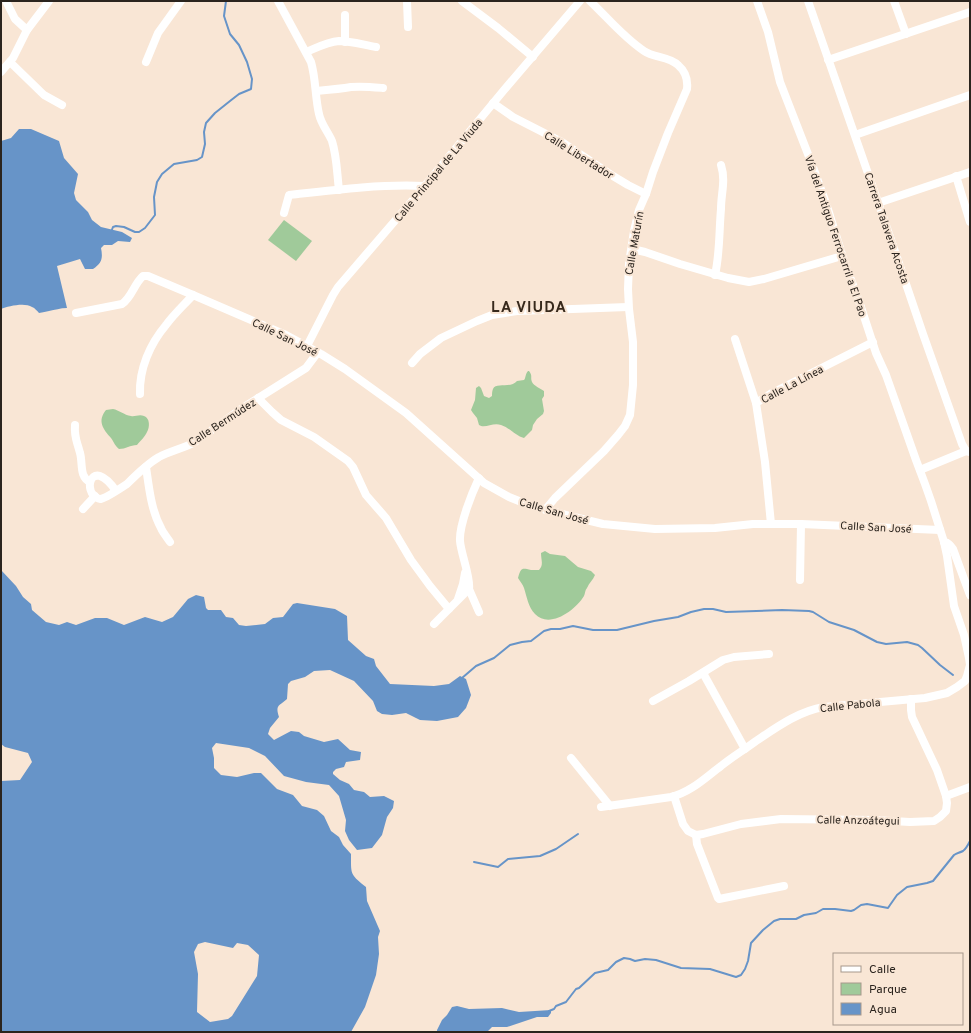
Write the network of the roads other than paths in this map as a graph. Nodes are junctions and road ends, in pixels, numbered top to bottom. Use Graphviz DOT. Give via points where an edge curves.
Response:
graph roads {
  1 [pos="6,1"];
  2 [pos="49,1"];
  3 [pos="181,1"];
  4 [pos="278,1"];
  5 [pos="407,1"];
  6 [pos="462,1"];
  7 [pos="580,1"];
  8 [pos="590,1"];
  9 [pos="757,1"];
  10 [pos="808,1"];
  11 [pos="894,1"];
  12 [pos="970,12"];
  13 [pos="345,15"];
  14 [pos="408,27"];
  15 [pos="27,30"];
  16 [pos="906,34"];
  17 [pos="345,42"];
  18 [pos="376,47"];
  19 [pos="306,52"];
  20 [pos="533,57"];
  21 [pos="828,60"];
  22 [pos="10,62"];
  23 [pos="146,62"];
  24 [pos="1,72"];
  25 [pos="383,88"];
  26 [pos="316,91"];
  27 [pos="970,95"];
  28 [pos="493,103"];
  29 [pos="62,105"];
  30 [pos="855,135"];
  31 [pos="721,165"];
  32 [pos="970,172"];
  33 [pos="956,176"];
  34 [pos="424,186"];
  35 [pos="339,190"];
  36 [pos="646,194"];
  37 [pos="878,203"];
  38 [pos="284,213"];
  39 [pos="970,222"];
  40 [pos="632,248"];
  41 [pos="842,256"];
  42 [pos="715,275"];
  43 [pos="193,295"];
  44 [pos="628,307"];
  45 [pos="76,313"];
  46 [pos="735,339"];
  47 [pos="873,342"];
  48 [pos="307,346"];
  49 [pos="318,352"];
  50 [pos="412,363"];
  51 [pos="140,394"];
  52 [pos="258,398"];
  53 [pos="756,403"];
  54 [pos="75,425"];
  55 [pos="968,451"];
  56 [pos="146,467"];
  57 [pos="920,470"];
  58 [pos="479,478"];
  59 [pos="90,482"];
  60 [pos="116,491"];
  61 [pos="98,498"];
  62 [pos="83,509"];
  63 [pos="545,510"];
  64 [pos="771,524"];
  65 [pos="801,524"];
  66 [pos="940,530"];
  67 [pos="170,542"];
  68 [pos="944,542"];
  69 [pos="466,567"];
  70 [pos="800,580"];
  71 [pos="469,589"];
  72 [pos="970,594"];
  73 [pos="451,607"];
  74 [pos="479,612"];
  75 [pos="434,624"];
  76 [pos="769,654"];
  77 [pos="703,673"];
  78 [pos="911,699"];
  79 [pos="654,701"];
  80 [pos="745,749"];
  81 [pos="571,758"];
  82 [pos="970,787"];
  83 [pos="674,796"];
  84 [pos="946,796"];
  85 [pos="610,806"];
  86 [pos="601,807"];
  87 [pos="696,835"];
  88 [pos="784,886"];
  1 -- 15 [label="street" via="15,18"];
  2 -- 15 [label="street"];
  3 -- 23 [label="street" via="158,33"];
  4 -- 19 [label="street"];
  5 -- 14 [label="street"];
  6 -- 20 [label="street"];
  7 -- 20 [label="street, Calle Principal de La Viuda"];
  8 -- 36 [label="street, Calle Maturín" via="620,32 646,53 678,65 688,83 688,89 668,133"];
  9 -- 41 [label="street, Vía del Antiguo Ferrocarril a El Pao" via="768,32 780,82 826,203"];
  10 -- 21 [label="street, Carrera Talavera Acosta"];
  11 -- 16 [label="street"];
  12 -- 16 [label="street"];
  13 -- 17 [label="street"];
  15 -- 22 [label="street"];
  16 -- 21 [label="street"];
  17 -- 18 [label="street"];
  17 -- 19 [label="street" via="332,42"];
  19 -- 26 [label="street" via="311,62"];
  20 -- 28 [label="street, Calle Principal de La Viuda"];
  21 -- 30 [label="street, Carrera Talavera Acosta"];
  22 -- 24 [label="street"];
  22 -- 29 [label="street" via="44,95"];
  25 -- 26 [label="street" via="365,86"];
  26 -- 35 [label="street" via="320,119 330,136 333,148"];
  27 -- 30 [label="street"];
  28 -- 34 [label="street, Calle Principal de La Viuda"];
  28 -- 36 [label="street, Calle Libertador"];
  30 -- 37 [label="street, Carrera Talavera Acosta"];
  31 -- 42 [label="street" via="724,181 719,255"];
  32 -- 33 [label="street"];
  33 -- 37 [label="street"];
  33 -- 39 [label="street"];
  34 -- 35 [label="street"];
  34 -- 48 [label="street, Calle Principal de La Viuda" via="338,287"];
  35 -- 38 [label="street" via="289,195"];
  36 -- 40 [label="street, Calle Maturín" via="636,220"];
  37 -- 55 [label="street, Carrera Talavera Acosta" via="962,444"];
  40 -- 42 [label="street"];
  40 -- 44 [label="street, Calle Maturín" via="628,271"];
  41 -- 42 [label="street" via="756,281 741,281"];
  41 -- 47 [label="street, Vía del Antiguo Ferrocarril a El Pao"];
  43 -- 45 [label="street, Calle San José" via="143,276 122,304"];
  43 -- 48 [label="street, Calle San José"];
  43 -- 51 [label="street" via="166,324 154,343 141,372"];
  44 -- 50 [label="street" via="517,311 492,316 441,338"];
  44 -- 63 [label="street, Calle Maturín" via="634,346 630,415 618,435"];
  46 -- 53 [label="street"];
  47 -- 53 [label="street, Calle La Línea"];
  47 -- 57 [label="street, Vía del Antiguo Ferrocarril a El Pao"];
  48 -- 49 [label="street, Calle San José"];
  49 -- 52 [label="street, Calle Bermúdez" via="306,368"];
  49 -- 58 [label="street, Calle San José" via="406,413"];
  52 -- 56 [label="street, Calle Bermúdez" via="195,442 159,457"];
  52 -- 73 [label="street" via="281,420 314,437 348,461 366,495 386,518 411,560 430,586"];
  53 -- 64 [label="street, Calle La Línea"];
  54 -- 59 [label="street" via="74,432 84,475"];
  55 -- 57 [label="street"];
  56 -- 60 [label="street, Calle Bermúdez"];
  56 -- 67 [label="street" via="155,511 161,528"];
  57 -- 66 [label="street, Vía del Antiguo Ferrocarril a El Pao"];
  58 -- 63 [label="street, Calle San José" via="509,497"];
  58 -- 69 [label="street" via="464,517 460,537"];
  59 -- 60 [label="street" via="95,476 102,477"];
  59 -- 61 [label="street" via="89,489"];
  60 -- 61 [label="street, Calle Bermúdez"];
  61 -- 62 [label="street, Calle Bermúdez"];
  63 -- 64 [label="street, Calle San José" via="602,524 645,528 715,528"];
  64 -- 65 [label="street, Calle San José"];
  65 -- 66 [label="street, Calle San José"];
  65 -- 70 [label="street"];
  66 -- 68 [label="street, Calle Pabola"];
  68 -- 72 [label="street" via="950,544 953,549"];
  68 -- 78 [label="street, Calle Pabola" via="954,606 968,651 969,672 965,681 948,693"];
  69 -- 71 [label="street"];
  69 -- 73 [label="street" via="464,584"];
  71 -- 73 [label="street"];
  71 -- 74 [label="street"];
  73 -- 75 [label="street"];
  76 -- 77 [label="street" via="728,658"];
  77 -- 79 [label="street"];
  77 -- 80 [label="street"];
  78 -- 80 [label="street, Calle Pabola" via="812,709 783,723"];
  78 -- 84 [label="street" via="912,717 937,770"];
  80 -- 83 [label="street, Calle Pabola" via="686,792"];
  81 -- 85 [label="street"];
  82 -- 84 [label="street"];
  83 -- 85 [label="street, Calle Pabola"];
  83 -- 87 [label="street" via="683,824 688,831"];
  84 -- 87 [label="street, Calle Anzoátegui" via="946,810 934,820 910,822 781,819 741,824"];
  85 -- 86 [label="street, Calle Pabola"];
  87 -- 88 [label="street" via="696,844 719,899"];
}
